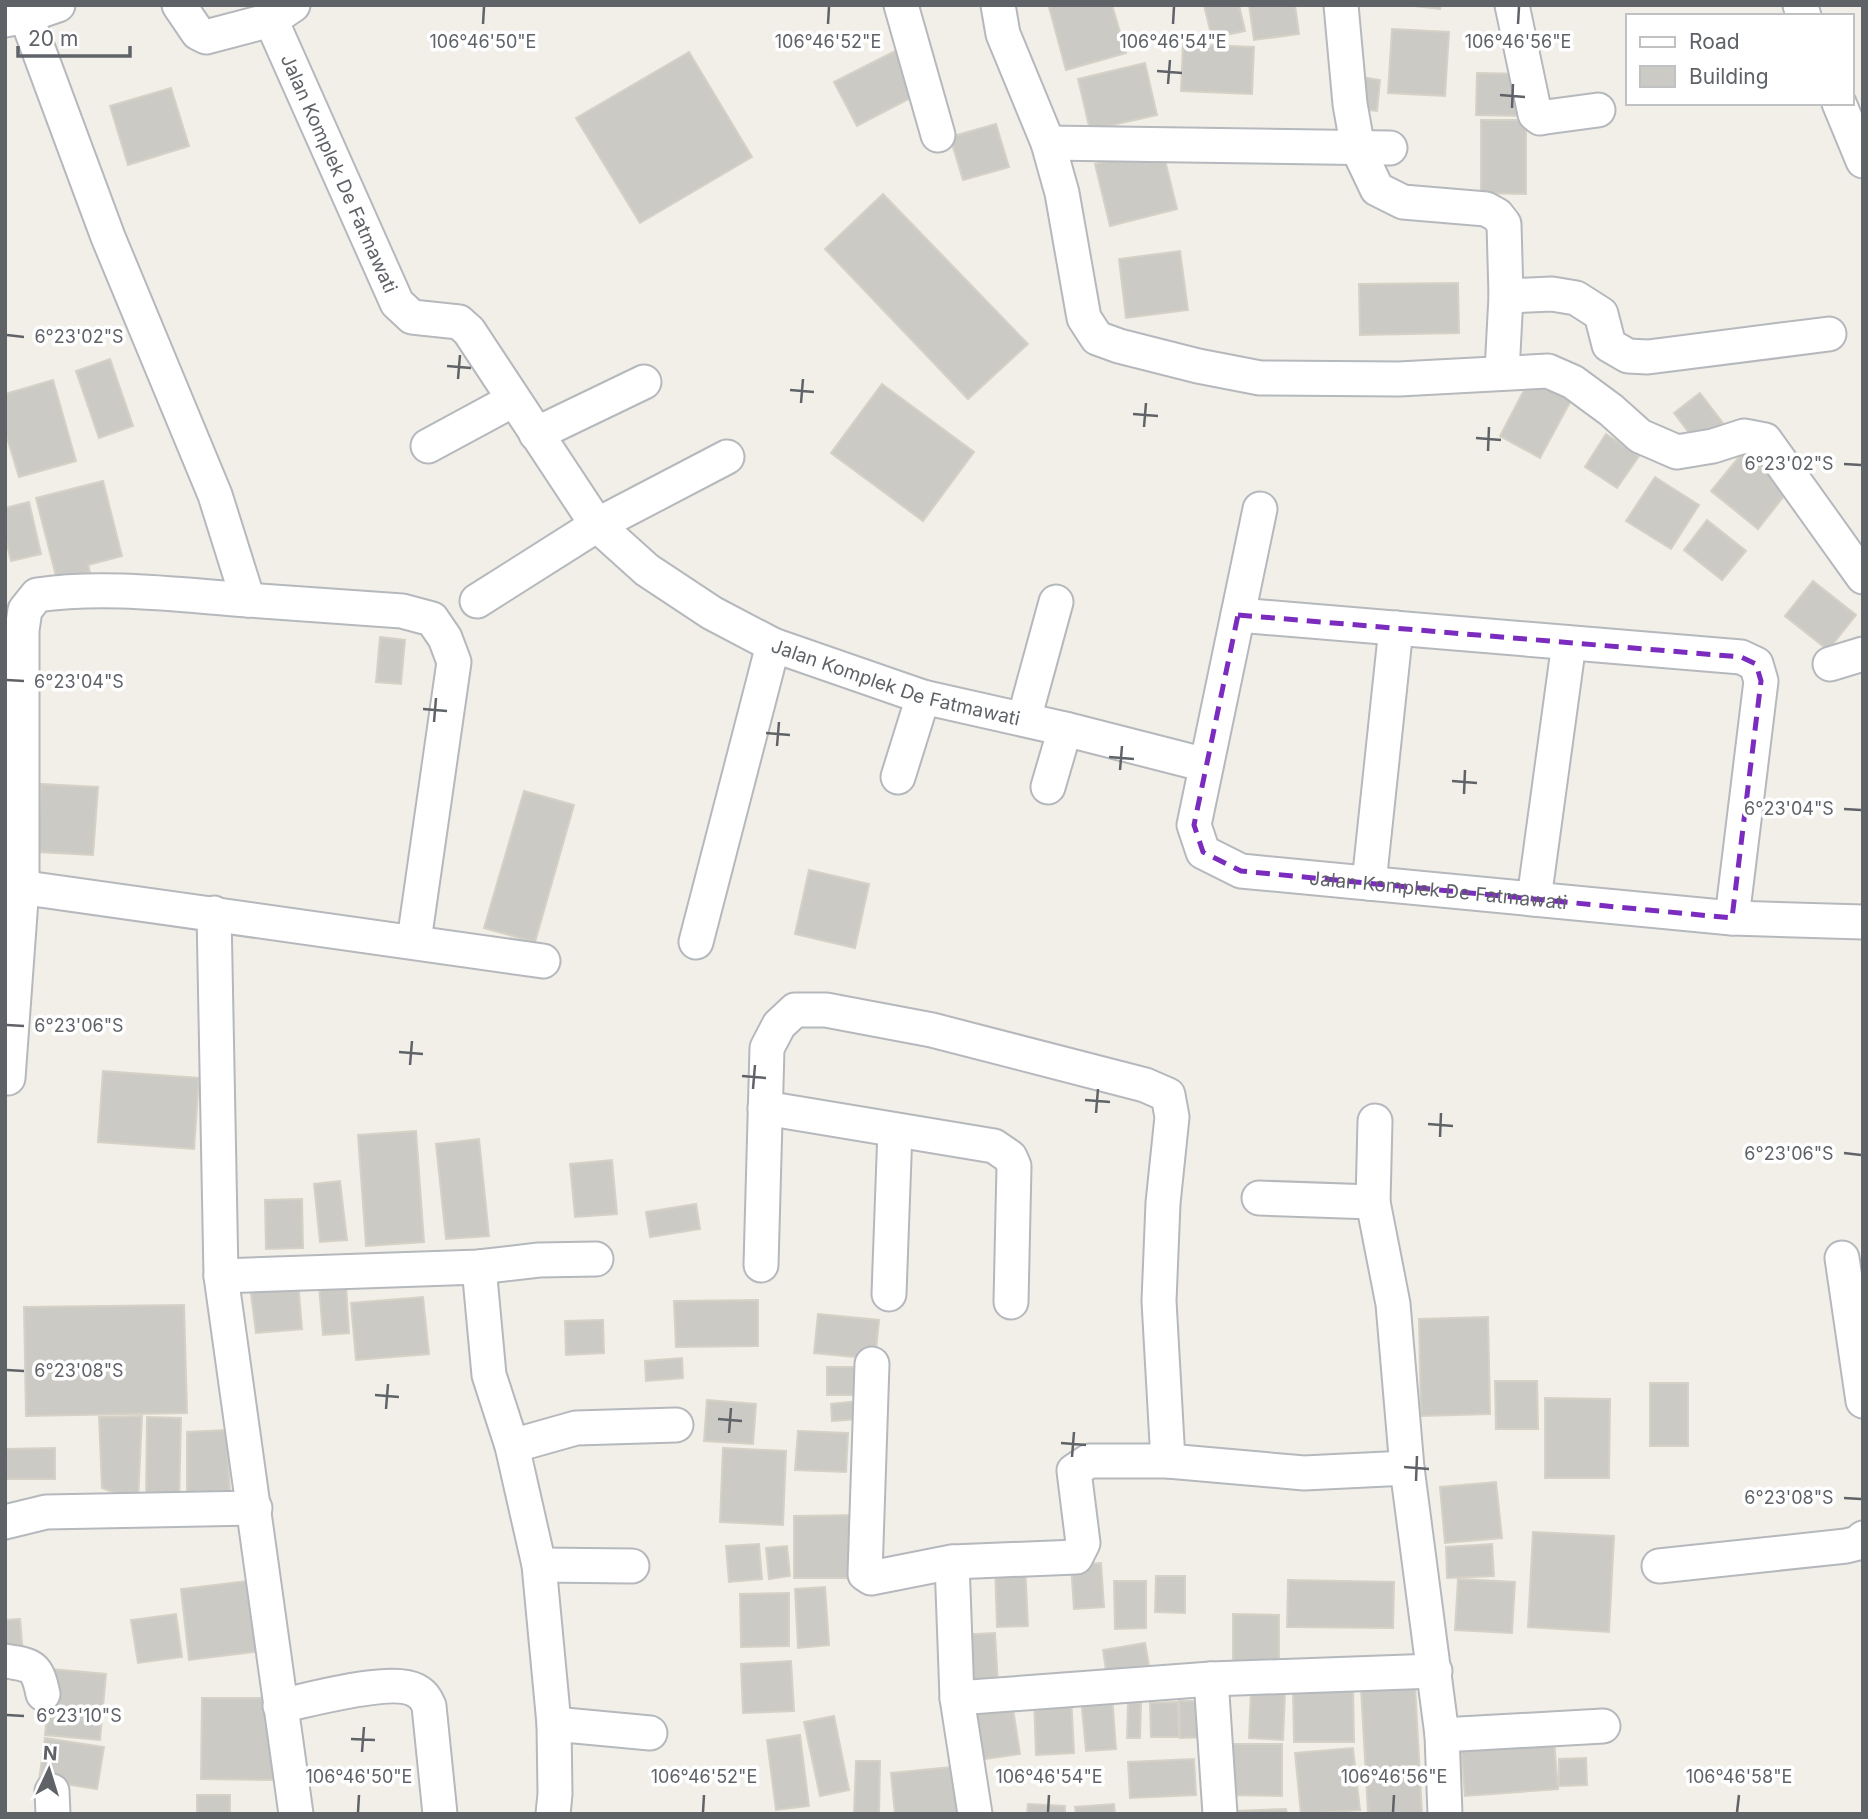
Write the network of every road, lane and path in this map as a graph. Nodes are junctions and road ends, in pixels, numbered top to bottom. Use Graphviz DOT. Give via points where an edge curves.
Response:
graph roads {
  1 [pos="58,5"];
  2 [pos="179,5"];
  3 [pos="901,5"];
  4 [pos="998,5"];
  5 [pos="1341,5"];
  6 [pos="1512,5"];
  7 [pos="282,13"];
  8 [pos="16,18"];
  9 [pos="1840,105"];
  10 [pos="1598,110"];
  11 [pos="939,135"];
  12 [pos="1048,143"];
  13 [pos="1374,148"];
  14 [pos="1863,161"];
  15 [pos="1506,296"];
  16 [pos="1829,334"];
  17 [pos="1502,372"];
  18 [pos="644,382"];
  19 [pos="513,400"];
  20 [pos="536,434"];
  21 [pos="428,446"];
  22 [pos="727,457"];
  23 [pos="1260,509"];
  24 [pos="597,525"];
  25 [pos="1863,578"];
  26 [pos="248,600"];
  27 [pos="477,600"];
  28 [pos="1056,602"];
  29 [pos="1238,615"];
  30 [pos="1396,628"];
  31 [pos="1569,643"];
  32 [pos="773,645"];
  33 [pos="1863,654"];
  34 [pos="1830,664"];
  35 [pos="923,697"];
  36 [pos="1024,719"];
  37 [pos="1065,729"];
  38 [pos="1206,765"];
  39 [pos="898,777"];
  40 [pos="1048,787"];
  41 [pos="1368,883"];
  42 [pos="14,885"];
  43 [pos="1534,899"];
  44 [pos="214,914"];
  45 [pos="1732,919"];
  46 [pos="1863,922"];
  47 [pos="414,941"];
  48 [pos="696,942"];
  49 [pos="543,961"];
  50 [pos="8,1078"];
  51 [pos="765,1108"];
  52 [pos="1375,1121"];
  53 [pos="895,1130"];
  54 [pos="1259,1198"];
  55 [pos="1373,1202"];
  56 [pos="1842,1258"];
  57 [pos="596,1259"];
  58 [pos="761,1265"];
  59 [pos="479,1267"];
  60 [pos="221,1276"];
  61 [pos="889,1294"];
  62 [pos="1011,1302"];
  63 [pos="872,1364"];
  64 [pos="1863,1401"];
  65 [pos="676,1425"];
  66 [pos="512,1446"];
  67 [pos="1168,1461"];
  68 [pos="1407,1468"];
  69 [pos="255,1508"];
  70 [pos="5,1522"];
  71 [pos="1863,1538"];
  72 [pos="952,1562"];
  73 [pos="539,1565"];
  74 [pos="632,1566"];
  75 [pos="1659,1566"];
  76 [pos="5,1661"];
  77 [pos="1434,1671"];
  78 [pos="1211,1679"];
  79 [pos="43,1694"];
  80 [pos="957,1698"];
  81 [pos="281,1706"];
  82 [pos="554,1724"];
  83 [pos="1603,1726"];
  84 [pos="650,1733"];
  85 [pos="1443,1735"];
  86 [pos="296,1814"];
  87 [pos="440,1814"];
  88 [pos="553,1814"];
  89 [pos="975,1814"];
  90 [pos="1220,1814"];
  91 [pos="1446,1814"];
  1 -- 8 [label="street"];
  2 -- 7 [label="street, Jalan Komplek De Fatmawati" via="198,33 206,37"];
  3 -- 11 [label="street"];
  4 -- 12 [label="street" via="1003,34"];
  5 -- 13 [label="street" via="1350,104"];
  6 -- 10 [label="street" via="1535,114 1540,118"];
  7 -- 19 [label="street, Jalan Komplek De Fatmawati" via="397,303 412,317 458,323 469,331"];
  8 -- 26 [label="street" via="215,495"];
  9 -- 14 [label="street"];
  12 -- 13 [label="street"];
  12 -- 17 [label="street" via="1062,193 1084,318 1097,338 1260,378 1399,379"];
  13 -- 15 [label="street" via="1377,189 1402,202 1486,209 1497,215 1504,224"];
  15 -- 16 [label="street" via="1576,298 1601,314 1609,345 1628,356"];
  15 -- 17 [label="street"];
  17 -- 25 [label="street" via="1548,371 1573,382 1640,436 1678,452 1744,436 1765,440"];
  18 -- 20 [label="street"];
  19 -- 20 [label="street, Jalan Komplek De Fatmawati"];
  19 -- 21 [label="street"];
  20 -- 24 [label="street, Jalan Komplek De Fatmawati"];
  22 -- 24 [label="street"];
  23 -- 29 [label="street"];
  24 -- 27 [label="street"];
  24 -- 32 [label="street, Jalan Komplek De Fatmawati" via="647,570 712,613"];
  26 -- 42 [label="street" via="112,591 48,593 31,600 22,629"];
  26 -- 47 [label="street" via="402,611 432,619 444,638 454,662"];
  28 -- 36 [label="street"];
  29 -- 30 [label="street"];
  29 -- 38 [label="street"];
  30 -- 31 [label="street"];
  30 -- 41 [label="street"];
  31 -- 43 [label="street"];
  31 -- 45 [label="street" via="1741,657 1756,664 1761,681"];
  32 -- 35 [label="street, Jalan Komplek De Fatmawati"];
  32 -- 48 [label="street"];
  33 -- 34 [label="street"];
  35 -- 36 [label="street, Jalan Komplek De Fatmawati"];
  35 -- 39 [label="street"];
  36 -- 37 [label="street, Jalan Komplek De Fatmawati"];
  37 -- 38 [label="street, Jalan Komplek De Fatmawati"];
  37 -- 40 [label="street"];
  38 -- 41 [label="street, Jalan Komplek De Fatmawati" via="1194,825 1203,852 1241,870"];
  41 -- 43 [label="street, Jalan Komplek De Fatmawati"];
  42 -- 44 [label="street"];
  42 -- 50 [label="street"];
  43 -- 45 [label="street, Jalan Komplek De Fatmawati"];
  44 -- 47 [label="street"];
  44 -- 60 [label="street"];
  45 -- 46 [label="street, Jalan Komplek De Fatmawati"];
  47 -- 49 [label="street"];
  51 -- 53 [label="street"];
  51 -- 58 [label="street"];
  51 -- 67 [label="street" via="767,1048 779,1025 795,1010 826,1010 932,1030 1145,1085 1168,1095 1172,1117 1159,1301"];
  52 -- 55 [label="street"];
  53 -- 61 [label="street"];
  53 -- 62 [label="street" via="994,1146 1010,1157 1014,1166"];
  54 -- 55 [label="street"];
  55 -- 68 [label="street" via="1392,1304"];
  56 -- 64 [label="street"];
  57 -- 59 [label="street"];
  59 -- 60 [label="street"];
  59 -- 66 [label="street" via="489,1375"];
  60 -- 69 [label="street"];
  63 -- 72 [label="street" via="865,1574 871,1578"];
  65 -- 66 [label="street" via="576,1429"];
  66 -- 73 [label="street"];
  67 -- 68 [label="street" via="1304,1473"];
  67 -- 72 [label="street" via="1088,1461 1074,1471 1083,1543 1076,1556"];
  68 -- 77 [label="street"];
  69 -- 70 [label="street" via="46,1512"];
  69 -- 81 [label="street"];
  71 -- 75 [label="street" via="1846,1546"];
  72 -- 80 [label="street"];
  73 -- 74 [label="street"];
  73 -- 82 [label="street"];
  76 -- 79 [label="street" via="27,1664 38,1673"];
  77 -- 78 [label="street"];
  77 -- 85 [label="street"];
  78 -- 80 [label="street"];
  78 -- 90 [label="street"];
  80 -- 89 [label="street"];
  81 -- 86 [label="street"];
  81 -- 87 [label="street" via="376,1687 414,1689 429,1706"];
  82 -- 84 [label="street"];
  82 -- 88 [label="street"];
  83 -- 85 [label="street"];
  85 -- 91 [label="street"];
}
